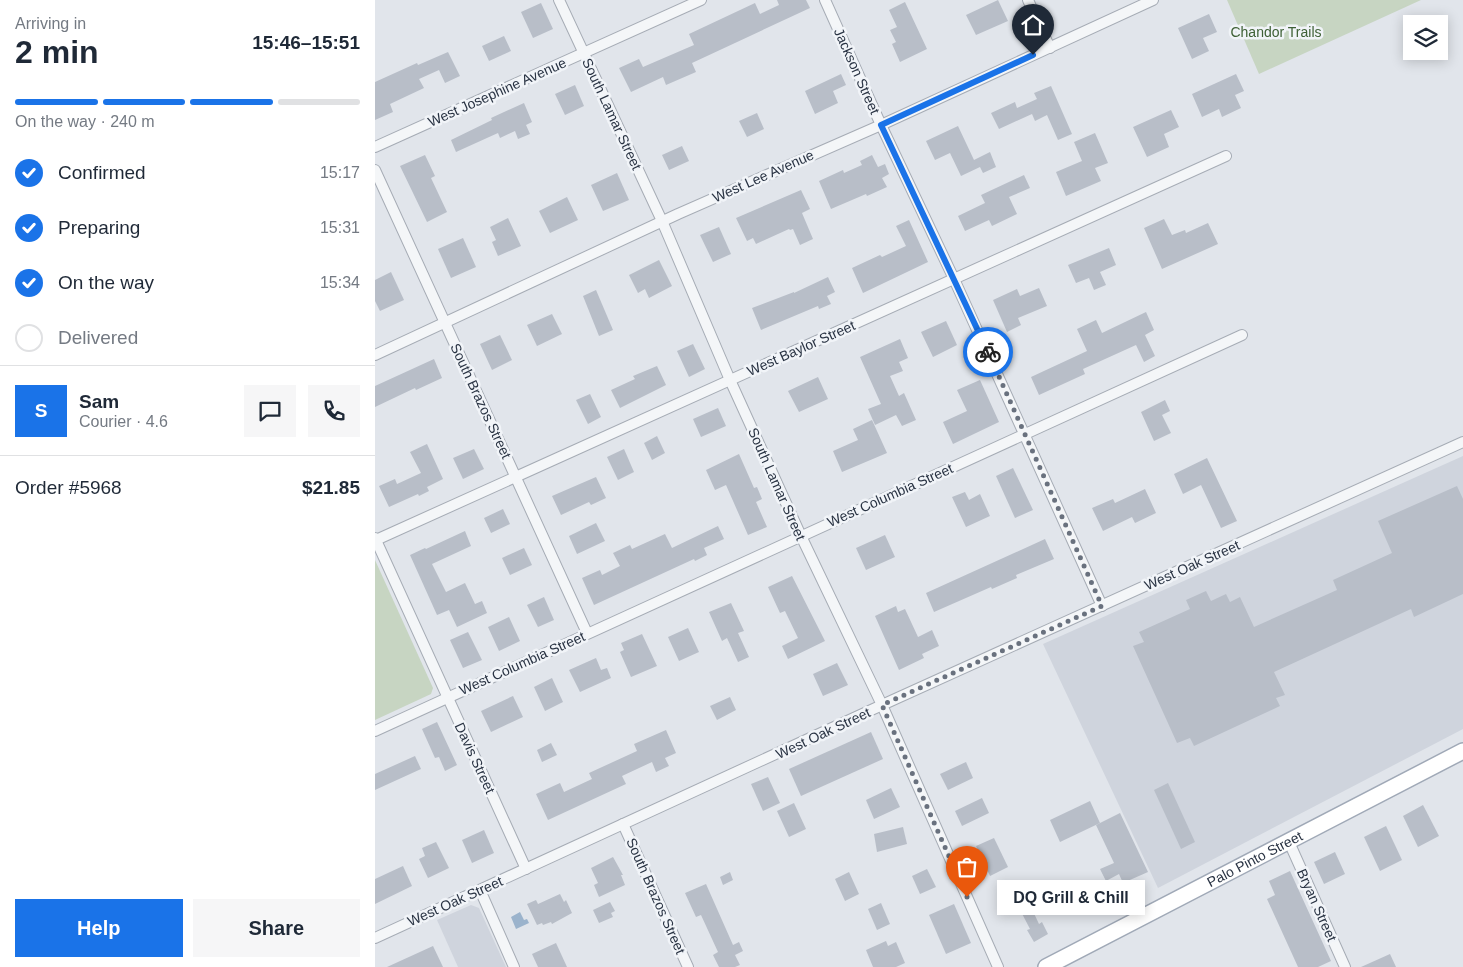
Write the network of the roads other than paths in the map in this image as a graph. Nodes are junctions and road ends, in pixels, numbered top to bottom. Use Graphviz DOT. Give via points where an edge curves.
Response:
graph roads {
  1 [pos="559,0"];
  2 [pos="701,0"];
  3 [pos="825,0"];
  4 [pos="1028,0"];
  5 [pos="1153,0"];
  6 [pos="1050,48"];
  7 [pos="583,53"];
  8 [pos="881,125"];
  9 [pos="375,147"];
  10 [pos="1226,156"];
  11 [pos="375,170"];
  12 [pos="662,221"];
  13 [pos="954,279"];
  14 [pos="445,323"];
  15 [pos="1241,335"];
  16 [pos="375,355"];
  17 [pos="730,380"];
  18 [pos="1025,434"];
  19 [pos="1463,442"];
  20 [pos="516,477"];
  21 [pos="801,536"];
  22 [pos="375,539"];
  23 [pos="1102,606"];
  24 [pos="587,633"];
  25 [pos="447,697"];
  26 [pos="882,705"];
  27 [pos="375,731"];
  28 [pos="1463,752"];
  29 [pos="623,824"];
  30 [pos="1289,842"];
  31 [pos="526,869"];
  32 [pos="480,890"];
  33 [pos="375,938"];
  34 [pos="1344,966"];
  35 [pos="514,967"];
  36 [pos="688,967"];
  37 [pos="998,967"];
  38 [pos="1046,967"];
  1 -- 7 [label="street, South Lamar Street"];
  2 -- 7 [label="street, West Josephine Avenue"];
  3 -- 8 [label="street, Jackson Street"];
  4 -- 6 [label="street"];
  5 -- 6 [label="street, West Lee Avenue"];
  6 -- 8 [label="street, West Lee Avenue"];
  7 -- 9 [label="street, West Josephine Avenue"];
  7 -- 12 [label="street, South Lamar Street"];
  8 -- 12 [label="street, West Lee Avenue"];
  8 -- 13 [label="street, Jackson Street"];
  10 -- 13 [label="street, West Baylor Street"];
  11 -- 14 [label="street, South Brazos Street"];
  12 -- 14 [label="street, West Lee Avenue"];
  12 -- 17 [label="street, South Lamar Street"];
  13 -- 17 [label="street, West Baylor Street"];
  13 -- 18 [label="street, Jackson Street"];
  14 -- 16 [label="street, West Lee Avenue"];
  14 -- 20 [label="street, South Brazos Street"];
  15 -- 18 [label="street, West Columbia Street"];
  17 -- 20 [label="street, West Baylor Street"];
  17 -- 21 [label="street, South Lamar Street"];
  18 -- 21 [label="street, West Columbia Street"];
  18 -- 23 [label="street, Jackson Street"];
  19 -- 23 [label="street, West Oak Street"];
  20 -- 22 [label="street, West Baylor Street"];
  20 -- 24 [label="street, South Brazos Street"];
  21 -- 24 [label="street, West Columbia Street"];
  21 -- 26 [label="street, South Lamar Street"];
  22 -- 25 [label="street, Davis Street"];
  23 -- 26 [label="street, West Oak Street"];
  24 -- 25 [label="street, West Columbia Street"];
  25 -- 27 [label="street, West Columbia Street"];
  25 -- 31 [label="street, Davis Street"];
  26 -- 29 [label="street, West Oak Street"];
  26 -- 37 [label="street, South Lamar Street"];
  28 -- 30 [label="main road, Palo Pinto Street"];
  29 -- 31 [label="street, West Oak Street"];
  29 -- 36 [label="street, South Brazos Street"];
  30 -- 34 [label="street, Bryan Street"];
  30 -- 38 [label="main road, Palo Pinto Street"];
  31 -- 32 [label="street, West Oak Street"];
  32 -- 33 [label="street, West Oak Street"];
  32 -- 35 [label="street"];
}
